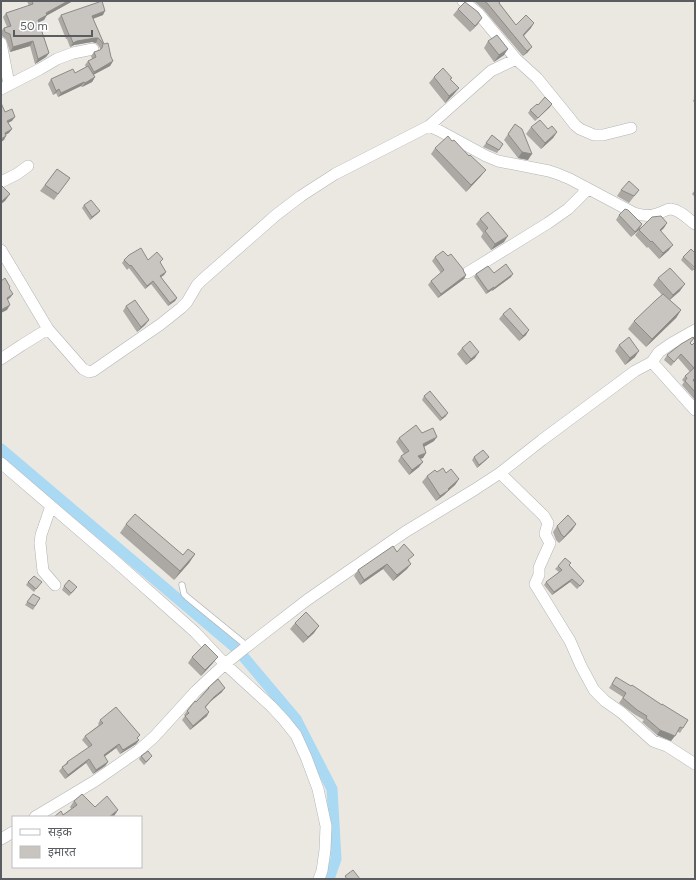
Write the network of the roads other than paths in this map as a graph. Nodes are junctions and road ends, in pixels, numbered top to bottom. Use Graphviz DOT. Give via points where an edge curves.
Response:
graph roads {
  1 [pos="463,1"];
  2 [pos="1,43"];
  3 [pos="93,49"];
  4 [pos="516,59"];
  5 [pos="5,87"];
  6 [pos="429,126"];
  7 [pos="631,128"];
  8 [pos="28,166"];
  9 [pos="1,182"];
  10 [pos="588,189"];
  11 [pos="695,224"];
  12 [pos="1,250"];
  13 [pos="467,273"];
  14 [pos="48,329"];
  15 [pos="695,330"];
  16 [pos="1,359"];
  17 [pos="652,362"];
  18 [pos="695,410"];
  19 [pos="1,463"];
  20 [pos="500,473"];
  21 [pos="51,506"];
  22 [pos="182,585"];
  23 [pos="55,586"];
  24 [pos="246,647"];
  25 [pos="229,661"];
  26 [pos="695,764"];
  27 [pos="37,816"];
  28 [pos="12,833"];
  29 [pos="1,839"];
  30 [pos="319,879"];
  1 -- 4 [label="street" via="478,13"];
  2 -- 5 [label="street"];
  3 -- 5 [label="street" via="57,59"];
  4 -- 6 [label="street" via="491,71"];
  4 -- 7 [label="street" via="538,78 580,129 594,135 603,135"];
  6 -- 10 [label="street" via="498,161 549,171"];
  6 -- 14 [label="street" via="335,174 301,196 202,280 181,308 93,371 83,369"];
  8 -- 9 [label="street"];
  10 -- 11 [label="street" via="644,216 671,209"];
  10 -- 13 [label="street" via="568,209 548,223"];
  12 -- 14 [label="street"];
  14 -- 16 [label="street"];
  15 -- 17 [label="street" via="659,352"];
  17 -- 18 [label="street"];
  17 -- 20 [label="street" via="635,371"];
  19 -- 21 [label="street"];
  20 -- 24 [label="street" via="405,532 307,600"];
  20 -- 26 [label="street" via="548,523 545,534 550,543 535,584 570,641 594,690 653,741 667,746"];
  21 -- 23 [label="street" via="40,543 43,571"];
  21 -- 25 [label="street"];
  22 -- 24 [label="lane" via="187,597"];
  24 -- 25 [label="street"];
  25 -- 27 [label="street" via="138,751 95,781"];
  25 -- 30 [label="street" via="284,720 296,736 306,757 318,789 326,826 325,850"];
  28 -- 29 [label="street"];
}
